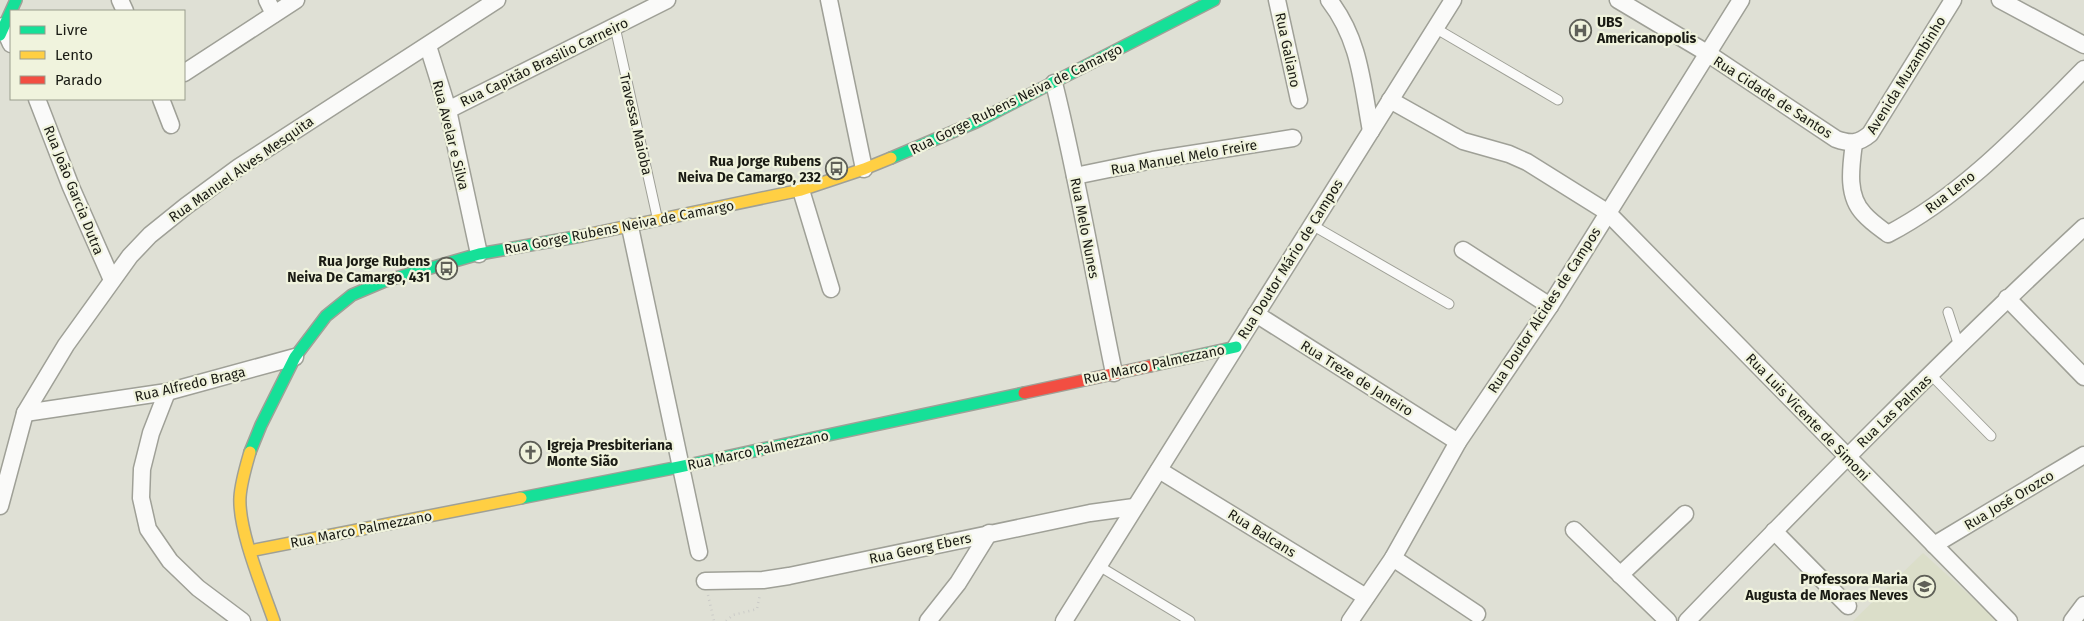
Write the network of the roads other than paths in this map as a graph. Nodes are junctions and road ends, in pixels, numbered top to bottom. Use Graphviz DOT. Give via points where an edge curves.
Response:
graph roads {
  1 [pos="296,0"];
  2 [pos="497,0"];
  3 [pos="668,0"];
  4 [pos="829,0"];
  5 [pos="1214,0"];
  6 [pos="1278,0"];
  7 [pos="1329,0"];
  8 [pos="1453,0"];
  9 [pos="1618,0"];
  10 [pos="1740,0"];
  11 [pos="1953,0"];
  12 [pos="2000,0"];
  13 [pos="271,7"];
  14 [pos="10,12"];
  15 [pos="615,27"];
  16 [pos="1435,28"];
  17 [pos="1,30"];
  18 [pos="10,43"];
  19 [pos="2084,45"];
  20 [pos="428,46"];
  21 [pos="1707,54"];
  22 [pos="2084,69"];
  23 [pos="185,72"];
  24 [pos="1054,83"];
  25 [pos="37,100"];
  26 [pos="161,100"];
  27 [pos="1299,100"];
  28 [pos="1390,100"];
  29 [pos="1558,100"];
  30 [pos="448,110"];
  31 [pos="172,125"];
  32 [pos="1371,131"];
  33 [pos="1293,138"];
  34 [pos="1854,143"];
  35 [pos="864,170"];
  36 [pos="1075,176"];
  37 [pos="801,190"];
  38 [pos="1607,212"];
  39 [pos="658,221"];
  40 [pos="1312,225"];
  41 [pos="630,227"];
  42 [pos="2084,227"];
  43 [pos="1463,250"];
  44 [pos="478,254"];
  45 [pos="112,280"];
  46 [pos="831,289"];
  47 [pos="2007,298"];
  48 [pos="1449,304"];
  49 [pos="1550,306"];
  50 [pos="1948,312"];
  51 [pos="1256,314"];
  52 [pos="1959,346"];
  53 [pos="1236,347"];
  54 [pos="295,357"];
  55 [pos="1114,373"];
  56 [pos="1931,375"];
  57 [pos="2084,377"];
  58 [pos="167,392"];
  59 [pos="25,413"];
  60 [pos="1991,436"];
  61 [pos="1458,442"];
  62 [pos="2084,456"];
  63 [pos="1846,457"];
  64 [pos="679,467"];
  65 [pos="1159,470"];
  66 [pos="0,506"];
  67 [pos="1134,507"];
  68 [pos="1685,514"];
  69 [pos="1574,530"];
  70 [pos="1774,531"];
  71 [pos="989,533"];
  72 [pos="1934,545"];
  73 [pos="250,551"];
  74 [pos="699,552"];
  75 [pos="1393,558"];
  76 [pos="1099,566"];
  77 [pos="1620,574"];
  78 [pos="705,581"];
  79 [pos="1366,597"];
  80 [pos="2084,605"];
  81 [pos="1848,606"];
  82 [pos="1477,614"];
  83 [pos="269,620"];
  84 [pos="242,621"];
  85 [pos="928,621"];
  86 [pos="1064,621"];
  87 [pos="1190,621"];
  88 [pos="1350,621"];
  89 [pos="1668,621"];
  90 [pos="1687,621"];
  91 [pos="2009,621"];
  92 [pos="2072,621"];
  1 -- 13 [label="street"];
  2 -- 20 [label="street, Rua Manuel Alves Mesquita"];
  3 -- 15 [label="street, Rua Capitão Brasilio Carneiro"];
  4 -- 35 [label="street"];
  5 -- 24 [label="street, Rua Gorge Rubens Neiva de Camargo"];
  6 -- 27 [label="street, Rua Galiano"];
  7 -- 32 [label="street" via="1351,35"];
  8 -- 16 [label="street, Rua Doutor Mário de Campos"];
  9 -- 21 [label="street, Rua Cidade de Santos"];
  10 -- 21 [label="street, Rua Doutor Alcides de Campos"];
  11 -- 34 [label="street, Avenida Muzambinho" via="1870,134"];
  12 -- 19 [label="street"];
  13 -- 23 [label="street"];
  14 -- 17 [label="street"];
  15 -- 30 [label="street, Rua Capitão Brasilio Carneiro"];
  15 -- 39 [label="lane, Travessa Maioba"];
  16 -- 28 [label="street, Rua Doutor Mário de Campos"];
  16 -- 29 [label="lane"];
  17 -- 18 [label="street"];
  20 -- 30 [label="street, Rua Avelar e Silva"];
  20 -- 45 [label="street, Rua Manuel Alves Mesquita" via="239,167 186,206 150,235"];
  21 -- 34 [label="street, Rua Cidade de Santos" via="1836,139"];
  21 -- 38 [label="street, Rua Doutor Alcides de Campos"];
  22 -- 34 [label="street, Rua Leno" via="2021,132 1951,194 1888,234 1863,213 1855,199 1851,183"];
  24 -- 35 [label="street, Rua Gorge Rubens Neiva de Camargo" via="976,122"];
  24 -- 36 [label="street, Rua Melo Nunes"];
  25 -- 45 [label="street, Rua João Garcia Dutra" via="71,188"];
  26 -- 31 [label="street"];
  28 -- 32 [label="street, Rua Doutor Mário de Campos"];
  28 -- 38 [label="street, Rua Luis Vicente de Simoni" via="1463,141 1527,162"];
  30 -- 44 [label="street, Rua Avelar e Silva"];
  32 -- 40 [label="street, Rua Doutor Mário de Campos"];
  33 -- 36 [label="street, Rua Manuel Melo Freire"];
  35 -- 37 [label="street, Rua Gorge Rubens Neiva de Camargo"];
  36 -- 55 [label="street, Rua Melo Nunes"];
  37 -- 39 [label="street, Rua Gorge Rubens Neiva de Camargo"];
  37 -- 46 [label="street"];
  38 -- 49 [label="street, Rua Doutor Alcides de Campos"];
  38 -- 63 [label="street, Rua Luis Vicente de Simoni"];
  39 -- 41 [label="street, Rua Gorge Rubens Neiva de Camargo"];
  40 -- 48 [label="lane"];
  40 -- 51 [label="street, Rua Doutor Mário de Campos"];
  41 -- 44 [label="street, Rua Gorge Rubens Neiva de Camargo"];
  41 -- 64 [label="street"];
  42 -- 47 [label="street, Rua Las Palmas"];
  43 -- 49 [label="street"];
  44 -- 54 [label="street, Rua Gorge Rubens Neiva de Camargo" via="385,281 352,295 326,316"];
  45 -- 59 [label="street, Rua Manuel Alves Mesquita" via="66,345"];
  47 -- 52 [label="street, Rua Las Palmas"];
  47 -- 57 [label="street"];
  49 -- 61 [label="street, Rua Doutor Alcides de Campos"];
  50 -- 52 [label="lane"];
  51 -- 53 [label="street, Rua Doutor Mário de Campos"];
  51 -- 61 [label="street, Rua Treze de Janeiro"];
  52 -- 56 [label="street, Rua Las Palmas"];
  53 -- 55 [label="street, Rua Marco Palmezzano"];
  53 -- 65 [label="street, Rua Doutor Mário de Campos"];
  54 -- 58 [label="street, Rua Alfredo Braga"];
  54 -- 73 [label="street, Rua Gorge Rubens Neiva de Camargo" via="258,433 245,470 240,498"];
  55 -- 64 [label="street, Rua Marco Palmezzano"];
  56 -- 60 [label="lane"];
  56 -- 63 [label="street, Rua Las Palmas"];
  58 -- 59 [label="street, Rua Alfredo Braga"];
  58 -- 84 [label="street" via="151,433 142,469 141,498 148,529 170,561 198,588"];
  59 -- 66 [label="street, Rua Manuel Alves Mesquita"];
  61 -- 75 [label="street, Rua Doutor Alcides de Campos"];
  62 -- 72 [label="street, Rua José Orozco"];
  63 -- 70 [label="street, Rua Las Palmas"];
  63 -- 72 [label="street, Rua Luis Vicente de Simoni"];
  64 -- 73 [label="street, Rua Marco Palmezzano"];
  64 -- 74 [label="street"];
  65 -- 67 [label="street, Rua Doutor Mário de Campos"];
  65 -- 79 [label="street, Rua Balcans"];
  67 -- 71 [label="street, Rua Georg Ebers"];
  67 -- 76 [label="street, Rua Doutor Mário de Campos"];
  68 -- 77 [label="street"];
  69 -- 77 [label="street"];
  70 -- 81 [label="street"];
  70 -- 90 [label="street, Rua Las Palmas"];
  71 -- 78 [label="street, Rua Georg Ebers" via="763,580"];
  71 -- 85 [label="street" via="958,583"];
  72 -- 91 [label="street, Rua Luis Vicente de Simoni"];
  73 -- 83 [label="street, Rua Gorge Rubens Neiva de Camargo"];
  75 -- 79 [label="street, Rua Doutor Alcides de Campos"];
  75 -- 82 [label="street"];
  76 -- 86 [label="street, Rua Doutor Mário de Campos"];
  76 -- 87 [label="lane"];
  77 -- 89 [label="street"];
  79 -- 88 [label="street, Rua Doutor Alcides de Campos"];
  80 -- 92 [label="street"];
}
